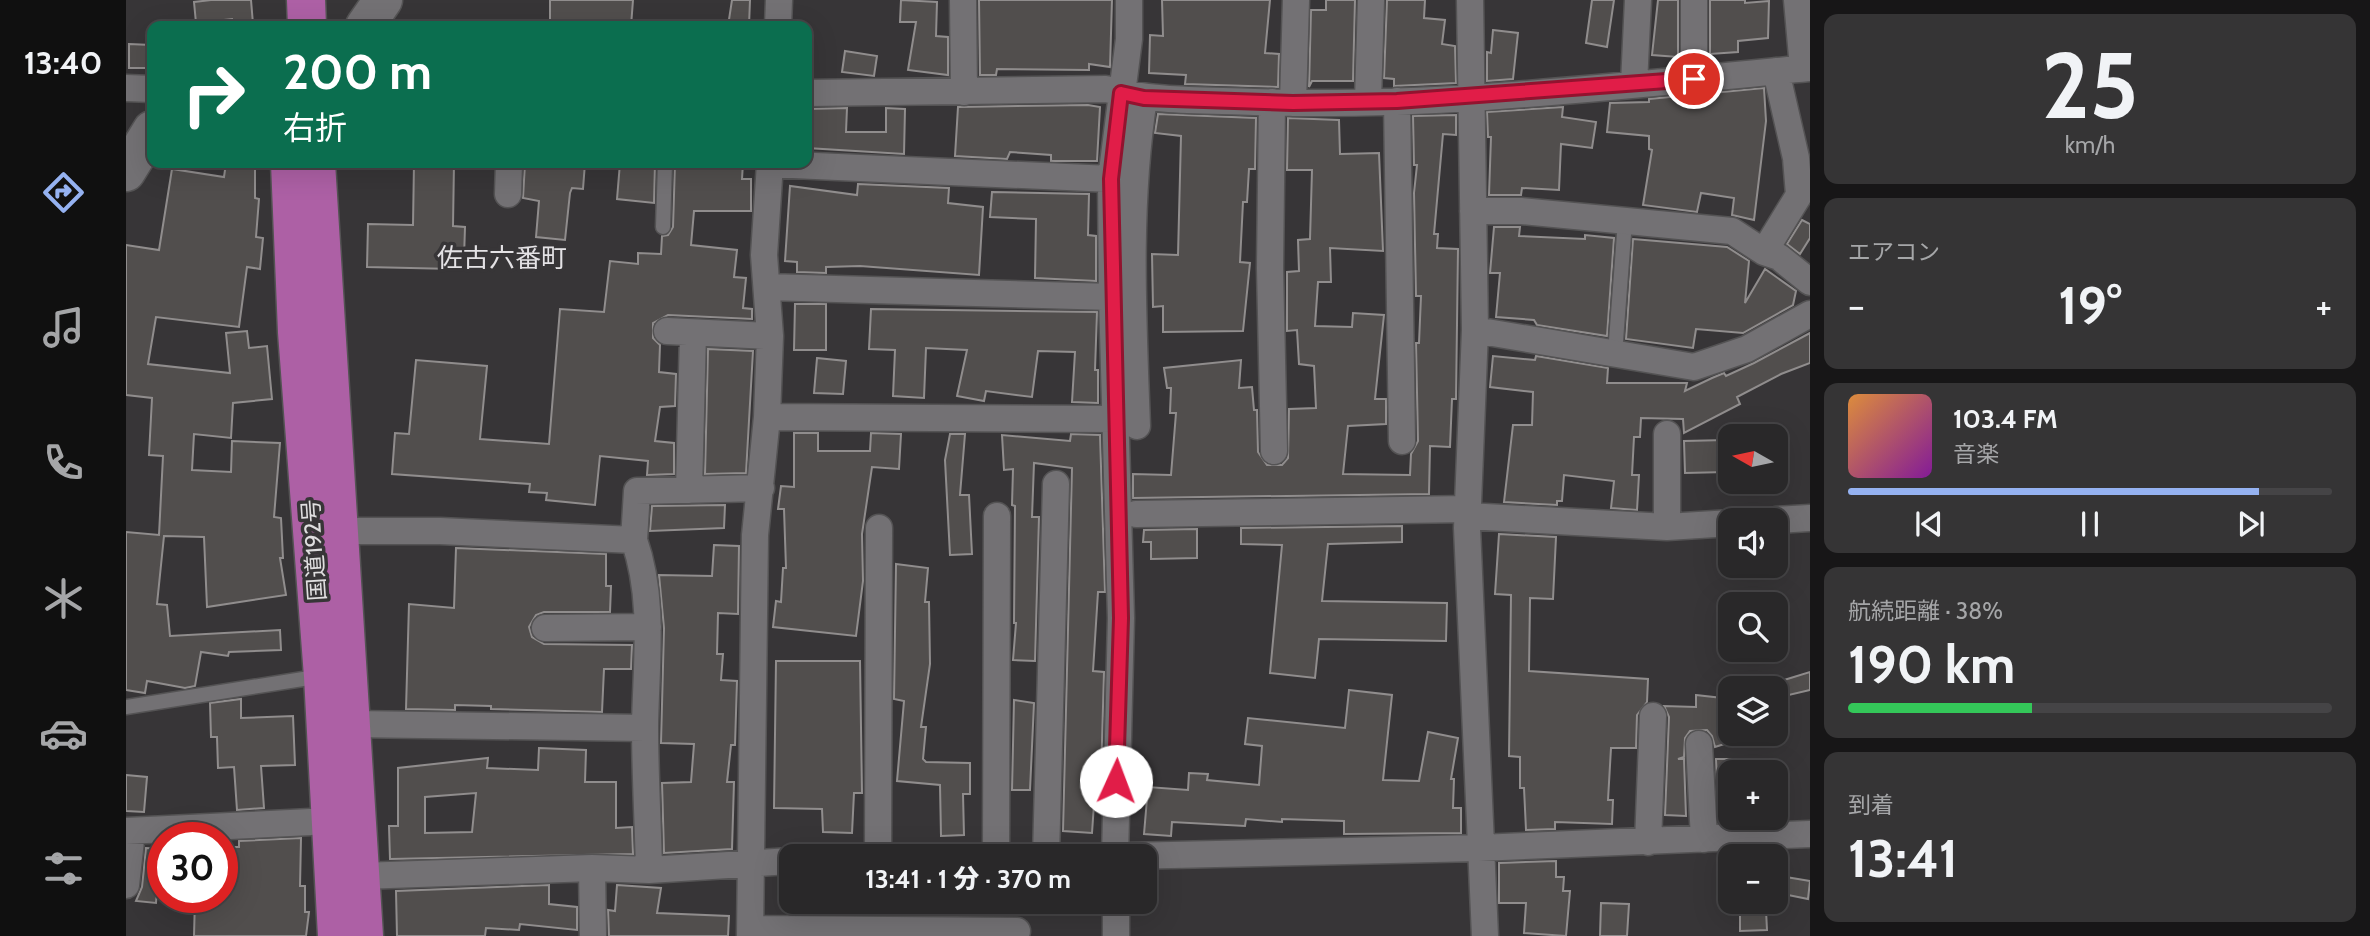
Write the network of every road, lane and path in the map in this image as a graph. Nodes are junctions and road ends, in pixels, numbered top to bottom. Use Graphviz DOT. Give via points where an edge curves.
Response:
graph roads {
  1 [pos="281,0"];
  2 [pos="306,0"];
  3 [pos="383,0"];
  4 [pos="779,0"];
  5 [pos="963,0"];
  6 [pos="1129,0"];
  7 [pos="1296,0"];
  8 [pos="1371,0"];
  9 [pos="1471,0"];
  10 [pos="1638,0"];
  11 [pos="1694,0"];
  12 [pos="1797,0"];
  13 [pos="282,21"];
  14 [pos="307,21"];
  15 [pos="368,21"];
  16 [pos="778,21"];
  17 [pos="1807,68"];
  18 [pos="1776,71"];
  19 [pos="1694,79"];
  20 [pos="1634,84"];
  21 [pos="126,88"];
  22 [pos="147,89"];
  23 [pos="964,92"];
  24 [pos="812,93"];
  25 [pos="1133,96"];
  26 [pos="1471,96"];
  27 [pos="1368,101"];
  28 [pos="1397,101"];
  29 [pos="1282,103"];
  30 [pos="147,138"];
  31 [pos="812,165"];
  32 [pos="290,168"];
  33 [pos="316,168"];
  34 [pos="509,168"];
  35 [pos="665,168"];
  36 [pos="770,168"];
  37 [pos="126,172"];
  38 [pos="1111,179"];
  39 [pos="508,194"];
  40 [pos="1474,211"];
  41 [pos="1625,221"];
  42 [pos="663,228"];
  43 [pos="1763,252"];
  44 [pos="1810,282"];
  45 [pos="767,287"];
  46 [pos="1112,297"];
  47 [pos="1810,314"];
  48 [pos="1475,330"];
  49 [pos="770,337"];
  50 [pos="1615,354"];
  51 [pos="767,417"];
  52 [pos="1126,422"];
  53 [pos="1667,434"];
  54 [pos="1402,441"];
  55 [pos="1274,451"];
  56 [pos="1056,484"];
  57 [pos="761,488"];
  58 [pos="689,490"];
  59 [pos="1467,513"];
  60 [pos="1136,514"];
  61 [pos="997,516"];
  62 [pos="1810,518"];
  63 [pos="1788,519"];
  64 [pos="1718,524"];
  65 [pos="1667,527"];
  66 [pos="879,528"];
  67 [pos="340,531"];
  68 [pos="634,540"];
  69 [pos="648,627"];
  70 [pos="545,628"];
  71 [pos="323,676"];
  72 [pos="126,707"];
  73 [pos="1653,716"];
  74 [pos="353,724"];
  75 [pos="645,728"];
  76 [pos="1699,744"];
  77 [pos="331,821"];
  78 [pos="129,831"];
  79 [pos="1810,834"];
  80 [pos="1704,839"];
  81 [pos="1648,842"];
  82 [pos="878,844"];
  83 [pos="996,844"];
  84 [pos="1046,844"];
  85 [pos="1115,844"];
  86 [pos="1479,848"];
  87 [pos="1157,855"];
  88 [pos="779,861"];
  89 [pos="751,862"];
  90 [pos="592,868"];
  91 [pos="649,870"];
  92 [pos="361,876"];
  93 [pos="126,885"];
  94 [pos="1116,914"];
  95 [pos="1017,931"];
  96 [pos="750,933"];
  97 [pos="337,936"];
  98 [pos="364,936"];
  99 [pos="593,936"];
  100 [pos="1116,936"];
  101 [pos="1485,936"];
  1 -- 13 [label="highway"];
  2 -- 14 [label="highway"];
  3 -- 15 [label="street"];
  4 -- 16 [label="street"];
  5 -- 23 [label="street"];
  6 -- 25 [label="street"];
  7 -- 29 [label="street"];
  8 -- 27 [label="street"];
  9 -- 26 [label="street"];
  10 -- 20 [label="street"];
  11 -- 19 [label="street"];
  12 -- 17 [label="street"];
  17 -- 18 [label="street"];
  18 -- 19 [label="street"];
  18 -- 43 [label="street" via="1796,158 1799,195"];
  19 -- 20 [label="street"];
  20 -- 26 [label="street"];
  21 -- 22 [label="street"];
  23 -- 24 [label="street"];
  23 -- 25 [label="street" via="1106,89"];
  25 -- 29 [label="street"];
  25 -- 38 [label="street"];
  25 -- 52 [label="street" via="1136,151"];
  26 -- 28 [label="street"];
  26 -- 40 [label="street"];
  27 -- 28 [label="street"];
  27 -- 29 [label="street"];
  28 -- 54 [label="street"];
  29 -- 55 [label="street" via="1270,268"];
  30 -- 37 [label="street"];
  31 -- 38 [label="street"];
  32 -- 71 [label="highway, 国道192号" via="297,332"];
  33 -- 67 [label="highway, 国道192号"];
  34 -- 39 [label="street"];
  35 -- 42 [label="lane"];
  36 -- 45 [label="street" via="764,255"];
  38 -- 46 [label="street"];
  40 -- 41 [label="street"];
  40 -- 48 [label="street"];
  41 -- 43 [label="street" via="1732,232"];
  41 -- 50 [label="lane"];
  43 -- 44 [label="street" via="1779,257"];
  45 -- 46 [label="street"];
  45 -- 49 [label="street"];
  46 -- 52 [label="street"];
  47 -- 50 [label="street" via="1746,349 1694,367"];
  48 -- 50 [label="street"];
  48 -- 59 [label="street"];
  49 -- 51 [label="street"];
  49 -- 58 [label="street" via="680,332"];
  51 -- 52 [label="street"];
  51 -- 57 [label="street"];
  52 -- 85 [label="street"];
  53 -- 65 [label="street"];
  56 -- 84 [label="street"];
  57 -- 58 [label="street"];
  57 -- 89 [label="street" via="755,535"];
  58 -- 68 [label="street" via="638,491"];
  59 -- 60 [label="street"];
  59 -- 65 [label="street"];
  59 -- 86 [label="street"];
  61 -- 83 [label="street"];
  62 -- 63 [label="street"];
  64 -- 65 [label="street"];
  66 -- 82 [label="street"];
  67 -- 68 [label="street"];
  67 -- 74 [label="highway, 国道192号"];
  68 -- 69 [label="street" via="644,568"];
  69 -- 70 [label="street"];
  69 -- 75 [label="street"];
  71 -- 72 [label="lane"];
  71 -- 77 [label="highway, 国道192号"];
  73 -- 81 [label="street"];
  74 -- 75 [label="street"];
  74 -- 92 [label="highway, 国道192号"];
  75 -- 91 [label="street"];
  76 -- 80 [label="street"];
  77 -- 78 [label="street"];
  77 -- 97 [label="highway, 国道192号"];
  78 -- 93 [label="street"];
  79 -- 80 [label="street"];
  80 -- 81 [label="street"];
  81 -- 86 [label="street"];
  86 -- 87 [label="street"];
  86 -- 101 [label="street"];
  88 -- 89 [label="street"];
  89 -- 91 [label="street"];
  89 -- 96 [label="street"];
  90 -- 91 [label="street"];
  90 -- 92 [label="street"];
  90 -- 99 [label="street"];
  92 -- 98 [label="highway, 国道192号"];
  94 -- 100 [label="street"];
  95 -- 96 [label="street"];
}
